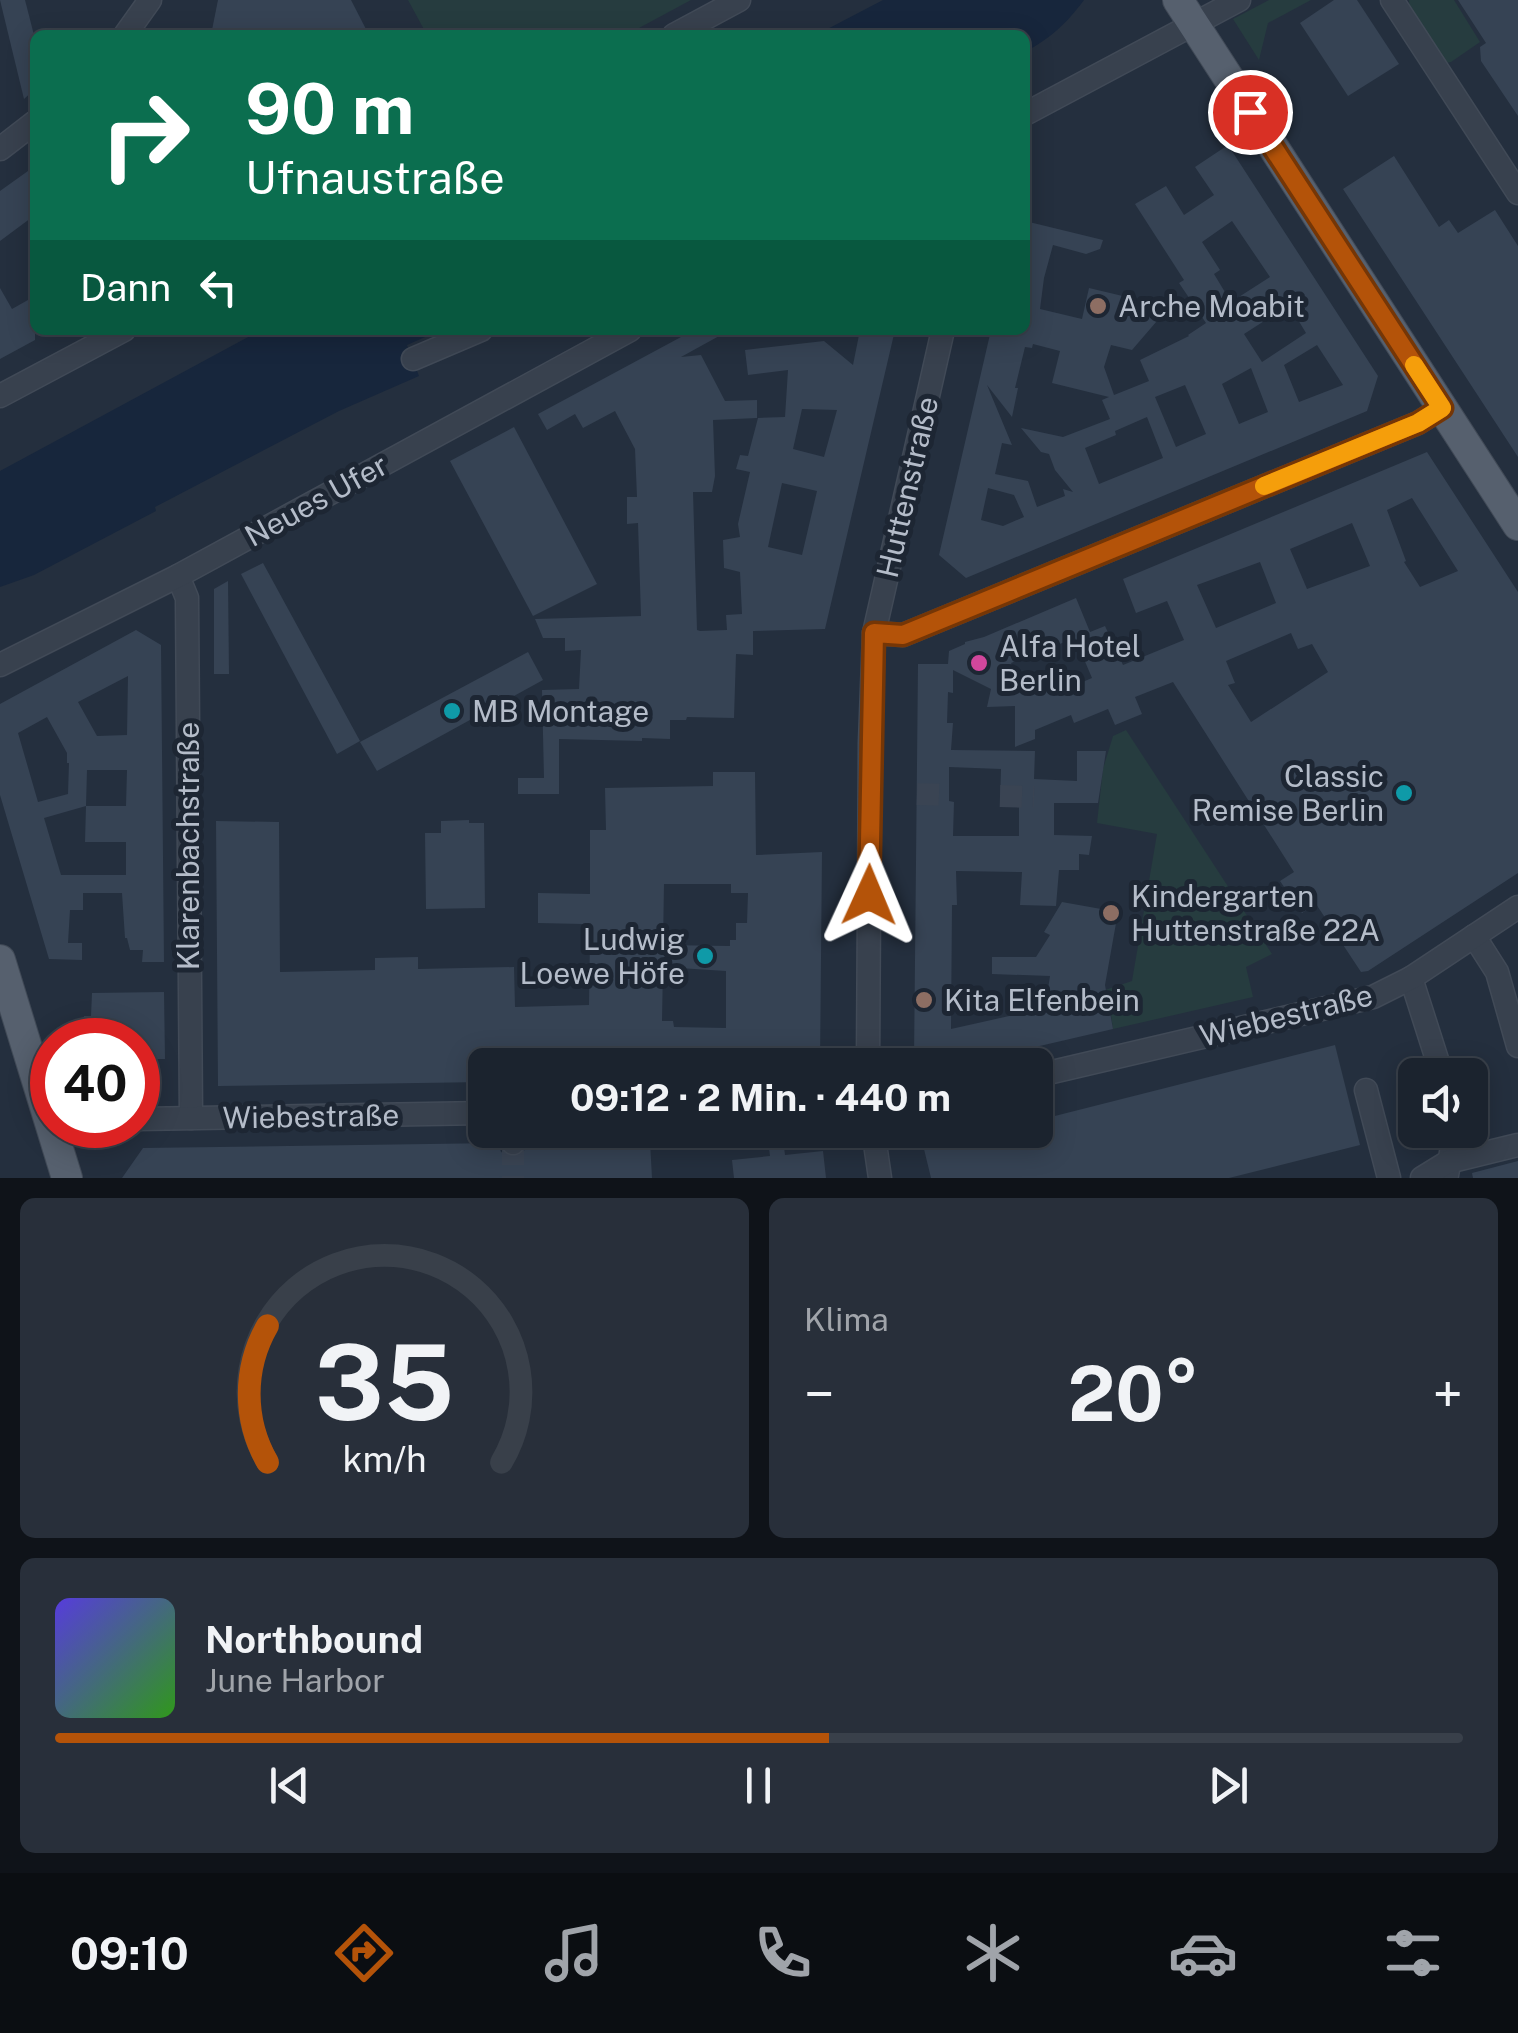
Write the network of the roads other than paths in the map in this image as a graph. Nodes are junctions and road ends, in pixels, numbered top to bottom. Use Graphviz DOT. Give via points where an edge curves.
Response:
graph roads {
  1 [pos="150,0"];
  2 [pos="739,0"];
  3 [pos="1240,0"];
  4 [pos="1392,0"];
  5 [pos="1186,12"];
  6 [pos="129,30"];
  7 [pos="683,30"];
  8 [pos="1030,111"];
  9 [pos="30,126"];
  10 [pos="0,149"];
  11 [pos="1518,193"];
  12 [pos="115,335"];
  13 [pos="469,335"];
  14 [pos="621,335"];
  15 [pos="942,335"];
  16 [pos="413,359"];
  17 [pos="0,396"];
  18 [pos="1442,408"];
  19 [pos="1518,524"];
  20 [pos="178,576"];
  21 [pos="874,633"];
  22 [pos="0,665"];
  23 [pos="1518,908"];
  24 [pos="1474,936"];
  25 [pos="0,960"];
  26 [pos="1411,978"];
  27 [pos="1518,1046"];
  28 [pos="868,1048"];
  29 [pos="30,1054"];
  30 [pos="1437,1058"];
  31 [pos="1053,1072"];
  32 [pos="1366,1090"];
  33 [pos="468,1113"];
  34 [pos="191,1118"];
  35 [pos="160,1119"];
  36 [pos="1518,1144"];
  37 [pos="59,1148"];
  38 [pos="876,1148"];
  39 [pos="1448,1170"];
  40 [pos="67,1178"];
  41 [pos="880,1178"];
  42 [pos="1389,1178"];
  43 [pos="1422,1178"];
  1 -- 6 [label="street"];
  2 -- 7 [label="street"];
  3 -- 5 [label="street"];
  4 -- 11 [label="street"];
  5 -- 8 [label="street"];
  5 -- 18 [label="main road"];
  9 -- 10 [label="street"];
  12 -- 17 [label="street"];
  13 -- 16 [label="street"];
  14 -- 20 [label="street, Neues Ufer"];
  15 -- 21 [label="street, Huttenstraße"];
  18 -- 19 [label="main road"];
  18 -- 21 [label="street" via="903,635"];
  20 -- 22 [label="street, Neues Ufer"];
  20 -- 34 [label="street, Klarenbachstraße" via="187,598"];
  21 -- 28 [label="street, Huttenstraße"];
  23 -- 24 [label="street, Wiebestraße"];
  24 -- 26 [label="street, Wiebestraße"];
  24 -- 27 [label="street" via="1497,972"];
  25 -- 29 [label="main road"];
  26 -- 30 [label="street"];
  26 -- 31 [label="street, Wiebestraße" via="1373,997"];
  32 -- 42 [label="street"];
  33 -- 34 [label="street, Wiebestraße"];
  34 -- 35 [label="street, Wiebestraße"];
  36 -- 39 [label="street"];
  37 -- 40 [label="main road"];
  38 -- 41 [label="street"];
  39 -- 43 [label="street"];
}
